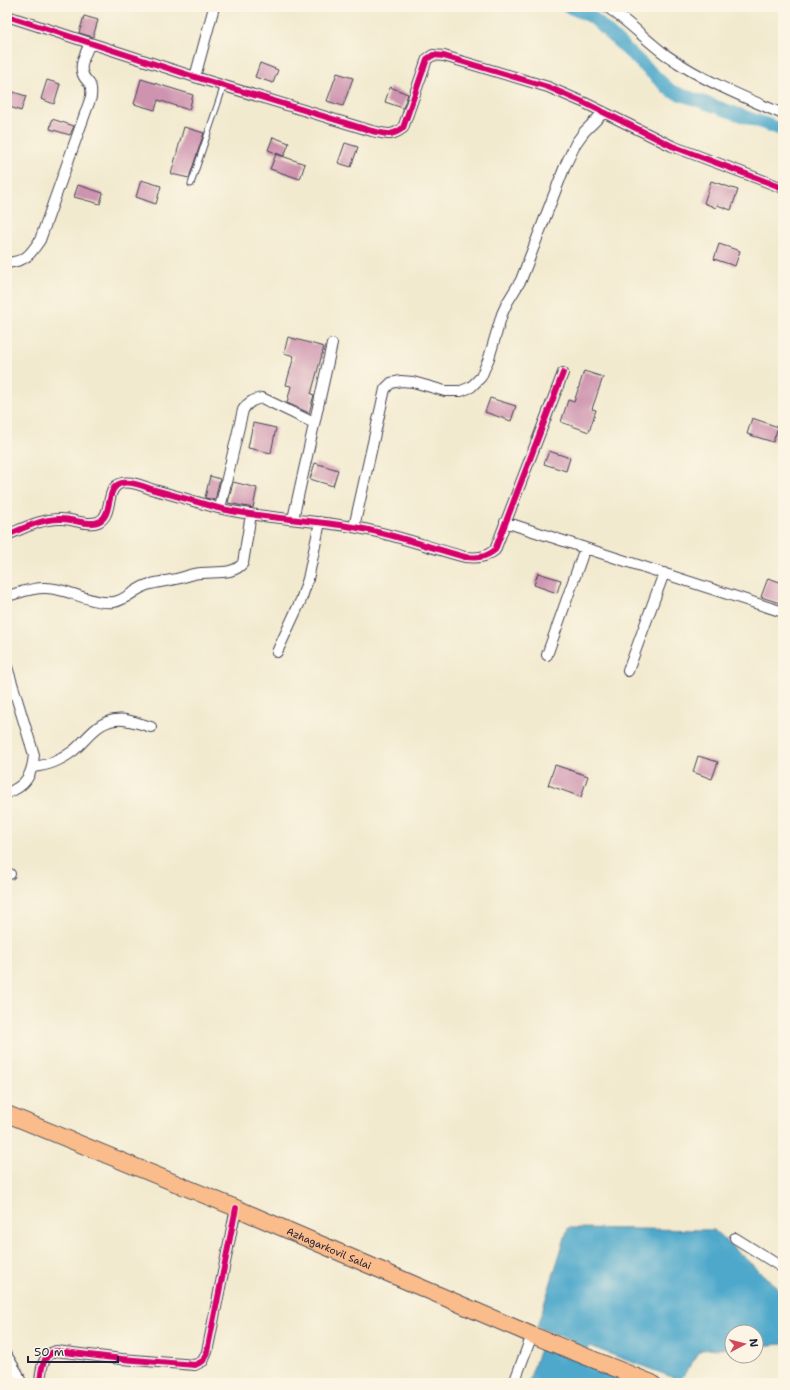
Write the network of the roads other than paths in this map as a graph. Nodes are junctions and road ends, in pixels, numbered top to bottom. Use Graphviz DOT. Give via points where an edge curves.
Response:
graph roads {
  1 [pos="214,7"];
  2 [pos="607,7"];
  3 [pos="7,16"];
  4 [pos="90,43"];
  5 [pos="195,77"];
  6 [pos="224,85"];
  7 [pos="604,112"];
  8 [pos="783,114"];
  9 [pos="191,184"];
  10 [pos="783,188"];
  11 [pos="7,263"];
  12 [pos="332,344"];
  13 [pos="563,373"];
  14 [pos="314,424"];
  15 [pos="220,508"];
  16 [pos="251,514"];
  17 [pos="293,519"];
  18 [pos="320,522"];
  19 [pos="505,522"];
  20 [pos="354,527"];
  21 [pos="7,535"];
  22 [pos="585,548"];
  23 [pos="664,573"];
  24 [pos="7,596"];
  25 [pos="783,612"];
  26 [pos="277,652"];
  27 [pos="546,655"];
  28 [pos="7,667"];
  29 [pos="628,671"];
  30 [pos="151,727"];
  31 [pos="33,767"];
  32 [pos="7,793"];
  33 [pos="7,1114"];
  34 [pos="236,1208"];
  35 [pos="735,1238"];
  36 [pos="783,1268"];
  37 [pos="532,1335"];
  38 [pos="7,1356"];
  39 [pos="21,1383"];
  40 [pos="40,1383"];
  41 [pos="514,1383"];
  42 [pos="652,1383"];
  1 -- 5 [label="street"];
  2 -- 8 [label="street" via="666,55 692,71 738,95"];
  3 -- 4 [label="street"];
  4 -- 5 [label="street"];
  4 -- 11 [label="street" via="81,71 91,85 91,97 40,240 31,254 16,262"];
  5 -- 6 [label="street"];
  6 -- 7 [label="street" via="372,132 395,134 403,128 427,59 444,56 548,87"];
  6 -- 9 [label="lane"];
  7 -- 10 [label="street" via="672,146"];
  7 -- 20 [label="street" via="576,143 565,166 521,280 502,314 481,377 471,387 461,391 445,391 407,381 391,383 385,388"];
  12 -- 14 [label="street"];
  13 -- 19 [label="street"];
  14 -- 15 [label="street" via="262,398 254,399 248,404 244,410"];
  14 -- 17 [label="street"];
  15 -- 16 [label="street"];
  15 -- 21 [label="street" via="122,483 116,486 112,493 106,515 102,520 89,523 53,520"];
  16 -- 17 [label="street"];
  16 -- 24 [label="street" via="243,563 234,571 208,571 147,585 114,602 103,602 46,588"];
  17 -- 18 [label="street"];
  18 -- 20 [label="street"];
  18 -- 26 [label="street" via="308,579"];
  19 -- 20 [label="street" via="495,550 478,558 464,557"];
  19 -- 22 [label="street"];
  22 -- 23 [label="street"];
  22 -- 27 [label="street"];
  23 -- 25 [label="street"];
  23 -- 29 [label="street"];
  28 -- 31 [label="street" via="34,755"];
  30 -- 31 [label="street" via="133,721 116,720 102,724 59,760"];
  31 -- 32 [label="street" via="18,789"];
  33 -- 34 [label="main road, Azhagarkovil Salai"];
  34 -- 37 [label="main road, Azhagarkovil Salai"];
  34 -- 40 [label="street" via="207,1352 203,1361 195,1365 178,1364 56,1351 49,1353 44,1359"];
  35 -- 36 [label="street"];
  37 -- 41 [label="street"];
  37 -- 42 [label="main road, Azhagarkovil Salai"];
  38 -- 39 [label="street"];
}
